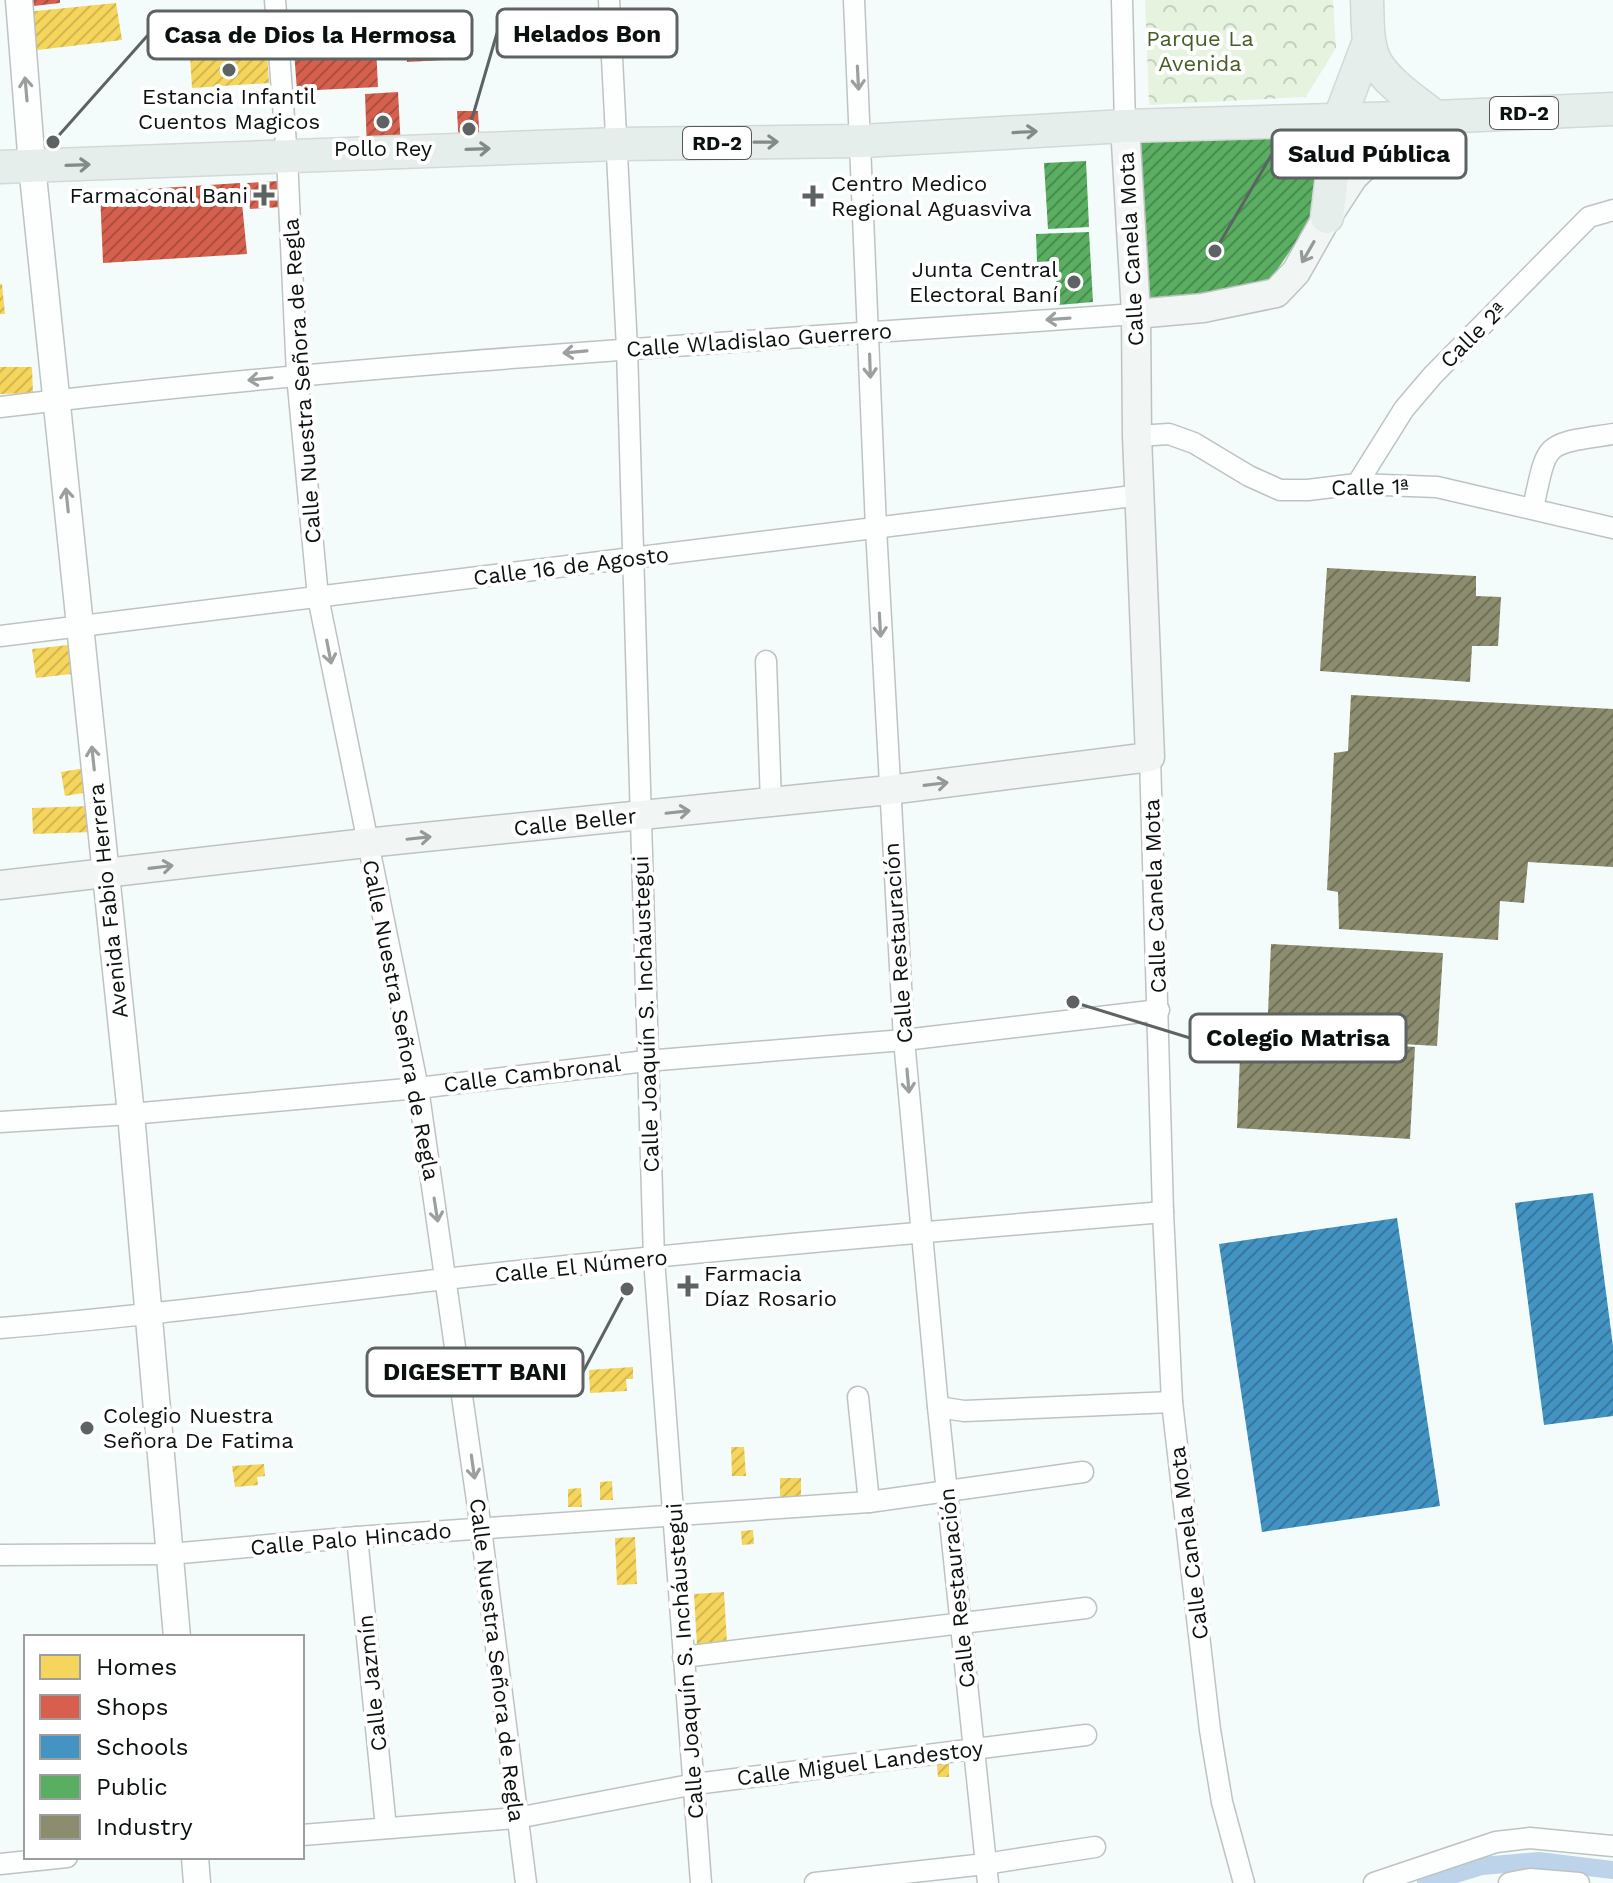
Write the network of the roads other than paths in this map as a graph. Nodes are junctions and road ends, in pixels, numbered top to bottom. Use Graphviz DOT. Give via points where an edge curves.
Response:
graph roads {
  1 [pos="19,0"];
  2 [pos="275,0"];
  3 [pos="609,0"];
  4 [pos="854,0"];
  5 [pos="1122,0"];
  6 [pos="1367,0"];
  7 [pos="1369,41"];
  8 [pos="1613,109"];
  9 [pos="1435,117"];
  10 [pos="1339,120"];
  11 [pos="1125,126"];
  12 [pos="862,141"];
  13 [pos="618,144"];
  14 [pos="287,157"];
  15 [pos="32,166"];
  16 [pos="0,167"];
  17 [pos="1613,210"];
  18 [pos="1327,217"];
  19 [pos="1136,314"];
  20 [pos="869,333"];
  21 [pos="627,348"];
  22 [pos="297,375"];
  23 [pos="56,401"];
  24 [pos="0,407"];
  25 [pos="1613,434"];
  26 [pos="1137,436"];
  27 [pos="1357,484"];
  28 [pos="1141,495"];
  29 [pos="1533,508"];
  30 [pos="876,528"];
  31 [pos="1613,528"];
  32 [pos="634,558"];
  33 [pos="318,597"];
  34 [pos="80,626"];
  35 [pos="0,636"];
  36 [pos="766,661"];
  37 [pos="1150,757"];
  38 [pos="889,790"];
  39 [pos="771,802"];
  40 [pos="640,816"];
  41 [pos="366,843"];
  42 [pos="105,874"];
  43 [pos="0,885"];
  44 [pos="1159,1010"];
  45 [pos="904,1040"];
  46 [pos="646,1061"];
  47 [pos="418,1088"];
  48 [pos="131,1114"];
  49 [pos="0,1122"];
  50 [pos="1163,1212"];
  51 [pos="922,1232"];
  52 [pos="654,1259"];
  53 [pos="447,1279"];
  54 [pos="148,1316"];
  55 [pos="0,1328"];
  56 [pos="858,1397"];
  57 [pos="1172,1402"];
  58 [pos="938,1407"];
  59 [pos="1083,1472"];
  60 [pos="948,1491"];
  61 [pos="869,1502"];
  62 [pos="673,1516"];
  63 [pos="481,1529"];
  64 [pos="357,1537"];
  65 [pos="170,1554"];
  66 [pos="0,1555"];
  67 [pos="1086,1608"];
  68 [pos="961,1624"];
  69 [pos="177,1635"];
  70 [pos="683,1657"];
  71 [pos="1086,1735"];
  72 [pos="972,1749"];
  73 [pos="695,1784"];
  74 [pos="517,1818"];
  75 [pos="386,1828"];
  76 [pos="304,1835"];
  77 [pos="1613,1846"];
  78 [pos="1095,1847"];
  79 [pos="48,1859"];
  80 [pos="195,1859"];
  81 [pos="0,1864"];
  82 [pos="986,1874"];
  83 [pos="894,1879"];
  84 [pos="197,1883"];
  85 [pos="526,1883"];
  86 [pos="701,1883"];
  87 [pos="815,1883"];
  88 [pos="1244,1883"];
  89 [pos="1374,1883"];
  90 [pos="1509,1883"];
  91 [pos="1579,1883"];
  15 -- 1 [label="street, Avenida Fabio Herrera, one-way"];
  2 -- 14 [label="street, Calle Nuestra Señora de Regla"];
  3 -- 13 [label="street, Calle Joaquín S. Incháustegui"];
  4 -- 12 [label="street, Calle Restauración, one-way"];
  5 -- 11 [label="street, Calle Canela Mota"];
  6 -- 7 [label="main road"];
  7 -- 9 [label="main road" via="1377,63 1394,83"];
  7 -- 10 [label="main road"];
  8 -- 9 [label="main road, RD-2"];
  9 -- 10 [label="main road, RD-2"];
  9 -- 18 [label="main road, Calle Wladislao Guerrero" via="1398,134 1380,150 1353,177"];
  10 -- 11 [label="main road, RD-2"];
  10 -- 18 [label="main road"];
  12 -- 11 [label="main road, RD-2, one-way"];
  11 -- 19 [label="main road, Calle Canela Mota"];
  13 -- 12 [label="main road, RD-2, one-way"];
  12 -- 20 [label="street, Calle Restauración"];
  14 -- 13 [label="main road, RD-2, one-way"];
  13 -- 21 [label="street, Calle Joaquín S. Incháustegui"];
  15 -- 14 [label="main road, RD-2, one-way"];
  14 -- 22 [label="street, Calle Nuestra Señora de Regla"];
  15 -- 16 [label="main road, RD-2"];
  15 -- 23 [label="street, Avenida Fabio Herrera"];
  17 -- 27 [label="street, Calle 2ª" via="1589,217 1433,375 1404,409"];
  18 -- 19 [label="main road, Calle Wladislao Guerrero, one-way" via="1296,272 1276,293 1203,308"];
  19 -- 20 [label="street, Calle Wladislao Guerrero, one-way"];
  19 -- 26 [label="main road, Calle Canela Mota"];
  20 -- 21 [label="street, Calle Wladislao Guerrero"];
  20 -- 30 [label="street, Calle Restauración, one-way"];
  21 -- 22 [label="street, Calle Wladislao Guerrero, one-way"];
  21 -- 32 [label="street, Calle Joaquín S. Incháustegui"];
  22 -- 23 [label="street, Calle Wladislao Guerrero, one-way"];
  22 -- 33 [label="street, Calle Nuestra Señora de Regla"];
  23 -- 24 [label="street, Calle Wladislao Guerrero"];
  34 -- 23 [label="street, Avenida Fabio Herrera, one-way"];
  25 -- 29 [label="street" via="1552,447 1544,456"];
  26 -- 27 [label="street, Calle 1ª" via="1169,434 1194,443 1280,490"];
  26 -- 28 [label="main road, Calle Canela Mota"];
  27 -- 29 [label="street, Calle 1ª" via="1437,487"];
  28 -- 30 [label="street, Calle 16 de Agosto"];
  28 -- 37 [label="main road, Calle Canela Mota"];
  29 -- 31 [label="street, Calle 1ª"];
  30 -- 32 [label="street, Calle 16 de Agosto"];
  30 -- 38 [label="street, Calle Restauración, one-way"];
  32 -- 33 [label="street, Calle 16 de Agosto"];
  32 -- 40 [label="street, Calle Joaquín S. Incháustegui"];
  33 -- 34 [label="street, Calle 16 de Agosto"];
  33 -- 41 [label="street, Calle Nuestra Señora de Regla, one-way"];
  34 -- 35 [label="street, Calle 16 de Agosto"];
  42 -- 34 [label="street, Avenida Fabio Herrera, one-way"];
  36 -- 39 [label="street"];
  38 -- 37 [label="main road, Calle Beller, one-way"];
  37 -- 44 [label="street, Calle Canela Mota"];
  38 -- 39 [label="main road, Calle Beller"];
  38 -- 45 [label="street, Calle Restauración"];
  40 -- 39 [label="main road, Calle Beller, one-way"];
  41 -- 40 [label="main road, Calle Beller, one-way"];
  40 -- 46 [label="street, Calle Joaquín S. Incháustegui"];
  42 -- 41 [label="main road, Calle Beller, one-way"];
  41 -- 47 [label="street, Calle Nuestra Señora de Regla"];
  42 -- 43 [label="main road, Calle Beller"];
  42 -- 48 [label="street, Avenida Fabio Herrera"];
  44 -- 45 [label="street, Calle Cambronal"];
  44 -- 50 [label="street, Calle Canela Mota"];
  45 -- 46 [label="street, Calle Cambronal"];
  45 -- 51 [label="street, Calle Restauración, one-way"];
  46 -- 47 [label="street, Calle Cambronal"];
  46 -- 52 [label="street, Calle Joaquín S. Incháustegui"];
  47 -- 48 [label="street, Calle Cambronal"];
  47 -- 53 [label="street, Calle Nuestra Señora de Regla, one-way"];
  48 -- 49 [label="street, Calle Cambronal"];
  48 -- 54 [label="street, Avenida Fabio Herrera"];
  50 -- 51 [label="street, Calle El Número"];
  50 -- 57 [label="street, Calle Canela Mota"];
  51 -- 52 [label="street, Calle El Número"];
  51 -- 58 [label="street, Calle Restauración"];
  52 -- 53 [label="street, Calle El Número"];
  52 -- 62 [label="street, Calle Joaquín S. Incháustegui"];
  53 -- 54 [label="street, Calle El Número"];
  53 -- 63 [label="street, Calle Nuestra Señora de Regla, one-way"];
  54 -- 55 [label="street, Calle El Número"];
  54 -- 65 [label="street, Avenida Fabio Herrera"];
  56 -- 61 [label="street"];
  57 -- 58 [label="street" via="964,1411"];
  57 -- 88 [label="street, Calle Canela Mota" via="1210,1730"];
  58 -- 60 [label="street, Calle Restauración"];
  59 -- 60 [label="street, Calle Palo Hincado"];
  60 -- 61 [label="street, Calle Palo Hincado"];
  60 -- 68 [label="street, Calle Restauración"];
  61 -- 62 [label="street, Calle Palo Hincado"];
  62 -- 63 [label="street, Calle Palo Hincado"];
  62 -- 70 [label="street, Calle Joaquín S. Incháustegui"];
  63 -- 64 [label="street, Calle Palo Hincado"];
  63 -- 74 [label="street, Calle Nuestra Señora de Regla"];
  64 -- 65 [label="street, Calle Palo Hincado"];
  64 -- 75 [label="street, Calle Jazmín"];
  65 -- 66 [label="street, Calle Palo Hincado"];
  65 -- 69 [label="street, Avenida Fabio Herrera"];
  67 -- 68 [label="street"];
  68 -- 70 [label="street"];
  68 -- 72 [label="street, Calle Restauración"];
  70 -- 73 [label="street, Calle Joaquín S. Incháustegui"];
  71 -- 72 [label="street, Calle Miguel Landestoy"];
  72 -- 73 [label="street, Calle Miguel Landestoy"];
  72 -- 82 [label="street, Calle Restauración"];
  73 -- 74 [label="street, Calle Miguel Landestoy"];
  73 -- 86 [label="street, Calle Joaquín S. Incháustegui"];
  74 -- 75 [label="street, Calle Miguel Landestoy"];
  74 -- 85 [label="street, Calle Nuestra Señora de Regla"];
  75 -- 76 [label="street, Calle Miguel Landestoy"];
  77 -- 89 [label="street" via="1530,1838 1496,1842"];
  78 -- 82 [label="street"];
  79 -- 81 [label="street"];
  80 -- 84 [label="street"];
  82 -- 83 [label="street"];
  83 -- 87 [label="street"];
  90 -- 91 [label="street"];
}
